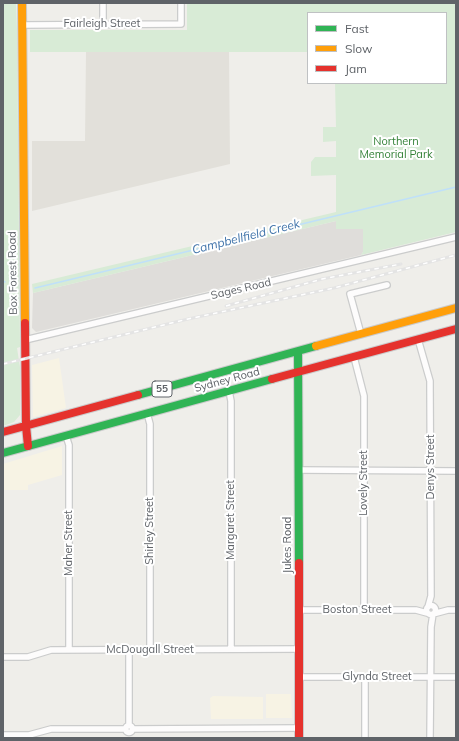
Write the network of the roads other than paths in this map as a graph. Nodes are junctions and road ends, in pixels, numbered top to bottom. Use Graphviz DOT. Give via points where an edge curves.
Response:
graph roads {
  1 [pos="22,3"];
  2 [pos="103,3"];
  3 [pos="181,3"];
  4 [pos="103,24"];
  5 [pos="22,25"];
  6 [pos="456,238"];
  7 [pos="386,285"];
  8 [pos="456,308"];
  9 [pos="456,329"];
  10 [pos="361,334"];
  11 [pos="418,339"];
  12 [pos="25,340"];
  13 [pos="298,352"];
  14 [pos="354,357"];
  15 [pos="299,372"];
  16 [pos="229,391"];
  17 [pos="147,413"];
  18 [pos="26,426"];
  19 [pos="3,432"];
  20 [pos="66,436"];
  21 [pos="28,446"];
  22 [pos="3,453"];
  23 [pos="299,470"];
  24 [pos="364,471"];
  25 [pos="430,471"];
  26 [pos="456,471"];
  27 [pos="299,610"];
  28 [pos="364,610"];
  29 [pos="456,610"];
  30 [pos="431,611"];
  31 [pos="231,649"];
  32 [pos="299,649"];
  33 [pos="69,650"];
  34 [pos="128,650"];
  35 [pos="150,650"];
  36 [pos="3,657"];
  37 [pos="299,677"];
  38 [pos="365,677"];
  39 [pos="431,677"];
  40 [pos="456,677"];
  41 [pos="299,728"];
  42 [pos="129,731"];
  43 [pos="3,735"];
  44 [pos="299,738"];
  45 [pos="365,738"];
  46 [pos="430,738"];
  1 -- 5 [label="main road, Box Forest Road"];
  2 -- 4 [label="street"];
  3 -- 4 [label="street, Fairleigh Street" via="181,24"];
  4 -- 5 [label="street, Fairleigh Street"];
  5 -- 12 [label="main road, Box Forest Road"];
  6 -- 12 [label="street, Sages Road"];
  7 -- 10 [label="street" via="350,294"];
  8 -- 10 [label="main road, Sydney Road / 55"];
  9 -- 11 [label="main road, Sydney Road / 55"];
  10 -- 13 [label="main road, Sydney Road / 55"];
  11 -- 14 [label="main road, Sydney Road / 55"];
  11 -- 25 [label="street, Denys Street" via="430,384"];
  12 -- 18 [label="main road, Box Forest Road"];
  13 -- 15 [label="main road, Jukes Road"];
  13 -- 18 [label="main road, Sydney Road / 55"];
  14 -- 15 [label="main road, Sydney Road / 55"];
  14 -- 24 [label="street, Lovely Street" via="364,396"];
  15 -- 16 [label="main road, Sydney Road / 55"];
  15 -- 23 [label="main road, Jukes Road"];
  16 -- 17 [label="main road, Sydney Road / 55"];
  16 -- 31 [label="street, Margaret Street"];
  17 -- 20 [label="main road, Sydney Road / 55"];
  17 -- 35 [label="street, Shirley Street" via="150,424"];
  18 -- 19 [label="main road, Sydney Road / 55"];
  18 -- 21 [label="main road, Box Forest Road"];
  20 -- 21 [label="main road, Sydney Road / 55"];
  20 -- 33 [label="street, Maher Street" via="69,445"];
  21 -- 22 [label="main road, Sydney Road / 55"];
  23 -- 24 [label="street"];
  23 -- 27 [label="main road, Jukes Road"];
  24 -- 25 [label="street"];
  24 -- 28 [label="street, Lovely Street"];
  25 -- 26 [label="street"];
  25 -- 30 [label="street, Denys Street"];
  27 -- 28 [label="street, Boston Street"];
  27 -- 32 [label="main road, Jukes Road"];
  28 -- 30 [label="street, Boston Street"];
  29 -- 30 [label="street"];
  30 -- 39 [label="street, Denys Street"];
  31 -- 32 [label="street, McDougall Street"];
  31 -- 35 [label="street, McDougall Street"];
  32 -- 37 [label="main road, Jukes Road"];
  33 -- 34 [label="street, McDougall Street"];
  33 -- 36 [label="street, McDougall Street" via="51,650 28,658"];
  34 -- 35 [label="street, McDougall Street"];
  34 -- 42 [label="street"];
  37 -- 38 [label="street, Glynda Street"];
  37 -- 41 [label="main road, Jukes Road"];
  38 -- 39 [label="street, Glynda Street"];
  38 -- 45 [label="street"];
  39 -- 40 [label="street, Glynda Street"];
  39 -- 46 [label="street, Denys Street"];
  41 -- 42 [label="street"];
  41 -- 44 [label="main road, Jukes Road"];
  42 -- 43 [label="street" via="51,729 28,735"];
}
